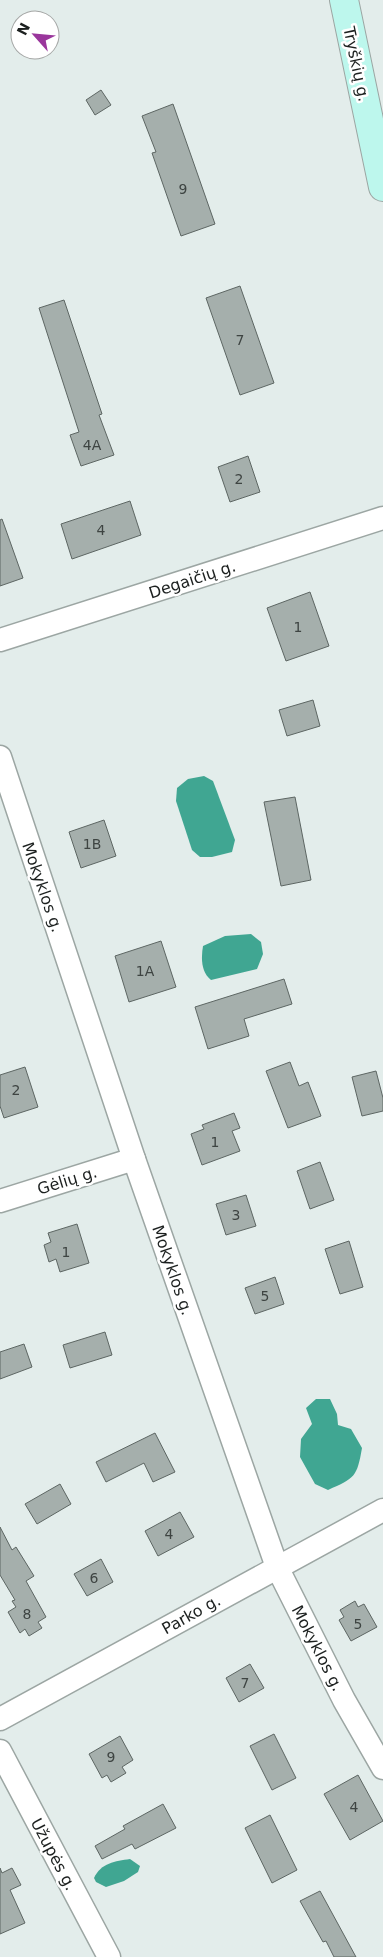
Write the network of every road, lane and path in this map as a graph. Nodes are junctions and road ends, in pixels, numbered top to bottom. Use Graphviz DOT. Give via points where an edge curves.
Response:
graph roads {
  1 [pos="344,0"];
  2 [pos="383,187"];
  3 [pos="383,518"];
  4 [pos="0,640"];
  5 [pos="0,758"];
  6 [pos="134,1159"];
  7 [pos="0,1201"];
  8 [pos="383,1510"];
  9 [pos="277,1567"];
  10 [pos="0,1719"];
  11 [pos="0,1751"];
  12 [pos="383,1768"];
  13 [pos="109,1957"];
  1 -- 2 [label="main road, Tryškių g."];
  3 -- 4 [label="street, Degaičių g."];
  5 -- 6 [label="street, Mokyklos g."];
  6 -- 7 [label="street, Gėlių g."];
  6 -- 9 [label="street, Mokyklos g."];
  8 -- 9 [label="street, Parko g."];
  9 -- 10 [label="street, Parko g."];
  9 -- 12 [label="street, Mokyklos g." via="344,1700"];
  11 -- 13 [label="street, Užupės g."];
}
